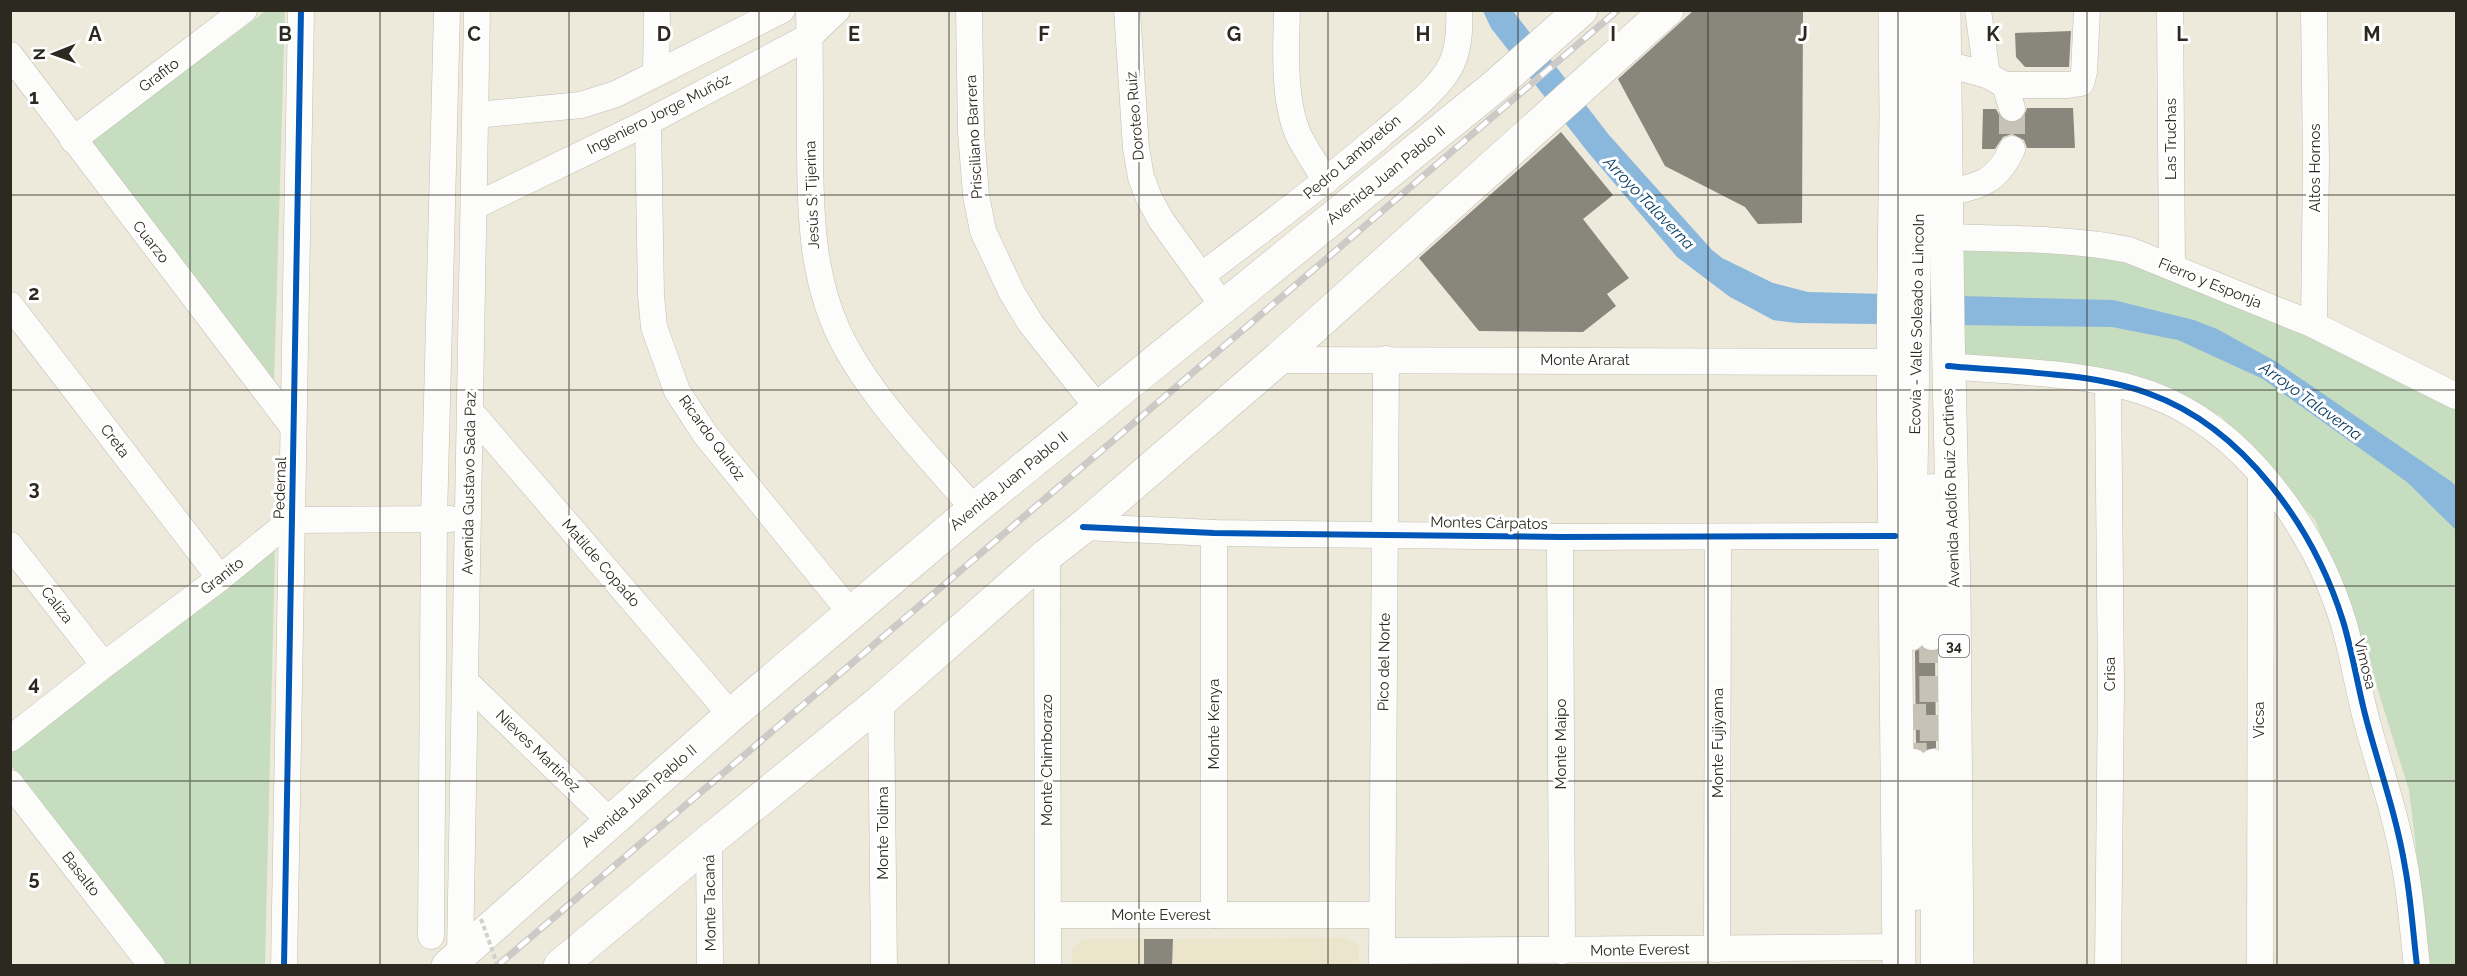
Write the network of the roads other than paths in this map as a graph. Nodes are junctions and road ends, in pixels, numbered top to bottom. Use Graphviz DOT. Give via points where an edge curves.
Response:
graph roads {
  1 [pos="244,10"];
  2 [pos="301,10"];
  3 [pos="447,10"];
  4 [pos="477,10"];
  5 [pos="657,10"];
  6 [pos="782,10"];
  7 [pos="809,10"];
  8 [pos="837,10"];
  9 [pos="969,10"];
  10 [pos="1127,10"];
  11 [pos="1287,10"];
  12 [pos="1459,10"];
  13 [pos="1666,10"];
  14 [pos="1881,10"];
  15 [pos="1895,10"];
  16 [pos="1918,10"];
  17 [pos="1930,10"];
  18 [pos="1944,10"];
  19 [pos="1978,10"];
  20 [pos="2087,10"];
  21 [pos="2170,10"];
  22 [pos="2314,10"];
  23 [pos="1572,18"];
  24 [pos="810,36"];
  25 [pos="10,55"];
  26 [pos="1946,64"];
  27 [pos="656,73"];
  28 [pos="2001,90"];
  29 [pos="476,115"];
  30 [pos="1896,115"];
  31 [pos="648,122"];
  32 [pos="73,140"];
  33 [pos="2012,148"];
  34 [pos="1326,181"];
  35 [pos="1946,193"];
  36 [pos="475,206"];
  37 [pos="1947,237"];
  38 [pos="2172,267"];
  39 [pos="1202,276"];
  40 [pos="10,304"];
  41 [pos="1223,306"];
  42 [pos="2314,326"];
  43 [pos="1386,359"];
  44 [pos="1277,360"];
  45 [pos="1893,362"];
  46 [pos="1948,366"];
  47 [pos="2108,383"];
  48 [pos="2457,396"];
  49 [pos="1098,408"];
  50 [pos="471,412"];
  51 [pos="293,427"];
  52 [pos="2261,475"];
  53 [pos="974,509"];
  54 [pos="434,519"];
  55 [pos="468,519"];
  56 [pos="291,520"];
  57 [pos="1083,527"];
  58 [pos="1214,532"];
  59 [pos="1385,533"];
  60 [pos="1895,536"];
  61 [pos="1560,537"];
  62 [pos="1718,537"];
  63 [pos="10,545"];
  64 [pos="1047,555"];
  65 [pos="220,578"];
  66 [pos="851,613"];
  67 [pos="104,665"];
  68 [pos="465,681"];
  69 [pos="881,701"];
  70 [pos="731,715"];
  71 [pos="10,739"];
  72 [pos="10,783"];
  73 [pos="610,820"];
  74 [pos="709,841"];
  75 [pos="1048,915"];
  76 [pos="1214,915"];
  77 [pos="1382,915"];
  78 [pos="431,936"];
  79 [pos="1717,949"];
  80 [pos="1562,951"];
  81 [pos="579,955"];
  82 [pos="1382,958"];
  83 [pos="1905,959"];
  84 [pos="454,960"];
  85 [pos="152,966"];
  86 [pos="284,966"];
  87 [pos="560,966"];
  88 [pos="711,966"];
  89 [pos="884,966"];
  90 [pos="1048,966"];
  91 [pos="1934,966"];
  92 [pos="1957,966"];
  93 [pos="2108,966"];
  94 [pos="2260,966"];
  95 [pos="2417,966"];
  1 -- 32 [label="street, Grafito"];
  2 -- 51 [label="street, Pedernal"];
  3 -- 54 [label="street"];
  4 -- 29 [label="street, Avenida Gustavo Sada Paz"];
  5 -- 27 [label="street"];
  6 -- 27 [label="street"];
  7 -- 24 [label="street, Jesús S. Tijerina"];
  8 -- 24 [label="street, Ingeniero Jorge Muñóz"];
  9 -- 49 [label="street, Prisciliano Barrera" via="971,132 983,231 1031,324"];
  10 -- 39 [label="street, Doroteo Ruíz" via="1141,177 1161,220"];
  11 -- 34 [label="street" via="1292,113 1299,135"];
  12 -- 34 [label="street, Pedro Lambretón" via="1458,42 1446,74 1418,104"];
  13 -- 44 [label="main road"];
  14 -- 30 [label="main road"];
  15 -- 30 [label="main road"];
  16 -- 17 [label="street, Ecovía - Valle Soleado a Lincoln" via="1922,637"];
  18 -- 26 [label="main road, Avenida Adolfo Ruíz Cortines / 34"];
  19 -- 28 [label="street"];
  20 -- 28 [label="street" via="2081,83"];
  21 -- 38 [label="street, Las Truchas"];
  22 -- 42 [label="street, Altos Hornos"];
  23 -- 41 [label="main road, Avenida Juan Pablo II" via="1494,87"];
  24 -- 31 [label="street, Ingeniero Jorge Muñóz"];
  24 -- 53 [label="street, Jesús S. Tijerina" via="810,209 814,253 826,305 861,374"];
  25 -- 32 [label="street, Cuarzo"];
  26 -- 28 [label="street"];
  26 -- 35 [label="main road, Avenida Adolfo Ruíz Cortines / 34"];
  27 -- 29 [label="street" via="616,94 581,105"];
  29 -- 36 [label="street, Avenida Gustavo Sada Paz"];
  30 -- 45 [label="main road"];
  31 -- 36 [label="street, Ingeniero Jorge Muñóz"];
  31 -- 66 [label="street, Ricardo Quiróz" via="654,327 677,391 705,434"];
  32 -- 51 [label="street, Cuarzo"];
  33 -- 35 [label="street" via="2004,166 1987,182"];
  34 -- 39 [label="street, Pedro Lambretón"];
  35 -- 37 [label="main road, Avenida Adolfo Ruíz Cortines / 34"];
  36 -- 50 [label="street, Avenida Gustavo Sada Paz"];
  37 -- 38 [label="street, Fierro y Esponja" via="2098,244 2129,250"];
  37 -- 46 [label="main road, Avenida Adolfo Ruíz Cortines / 34"];
  38 -- 42 [label="street, Fierro y Esponja"];
  39 -- 41 [label="street, Doroteo Ruíz"];
  40 -- 65 [label="street, Creta"];
  41 -- 49 [label="main road, Avenida Juan Pablo II"];
  42 -- 48 [label="street, Fierro y Esponja"];
  43 -- 44 [label="street, Monte Ararat"];
  43 -- 45 [label="street, Monte Ararat"];
  43 -- 59 [label="street, Pico del Norte"];
  44 -- 57 [label="main road"];
  45 -- 60 [label="main road"];
  46 -- 47 [label="street, Vimosa"];
  46 -- 92 [label="main road, Avenida Adolfo Ruíz Cortines / 34"];
  47 -- 52 [label="street, Vimosa" via="2149,394 2192,414 2211,426"];
  47 -- 93 [label="street, Crisa"];
  49 -- 53 [label="main road, Avenida Juan Pablo II"];
  50 -- 55 [label="street, Avenida Gustavo Sada Paz"];
  50 -- 70 [label="street, Matilde Copado"];
  51 -- 56 [label="street, Pedernal"];
  52 -- 94 [label="street, Vicsa"];
  52 -- 95 [label="street, Vimosa" via="2316,554 2342,620 2406,867"];
  53 -- 66 [label="main road, Avenida Juan Pablo II"];
  54 -- 55 [label="street"];
  54 -- 56 [label="street"];
  54 -- 78 [label="street"];
  55 -- 68 [label="street, Avenida Gustavo Sada Paz"];
  56 -- 65 [label="street, Granito"];
  56 -- 86 [label="street, Pedernal"];
  57 -- 58 [label="street, Montes Cárpatos"];
  57 -- 64 [label="main road"];
  58 -- 59 [label="street, Montes Cárpatos"];
  58 -- 76 [label="street, Monte Kenya"];
  59 -- 61 [label="street, Montes Cárpatos"];
  59 -- 77 [label="street, Pico del Norte"];
  60 -- 62 [label="street, Montes Cárpatos"];
  60 -- 83 [label="main road"];
  61 -- 62 [label="street, Montes Cárpatos"];
  61 -- 80 [label="street, Monte Maipo"];
  62 -- 79 [label="street, Monte Fujiyama"];
  63 -- 67 [label="street, Caliza"];
  64 -- 69 [label="main road"];
  64 -- 75 [label="street, Monte Chimborazo"];
  65 -- 67 [label="street, Granito"];
  66 -- 70 [label="main road, Avenida Juan Pablo II"];
  67 -- 71 [label="street, Granito"];
  68 -- 73 [label="street, Nieves Martínez"];
  68 -- 84 [label="street, Avenida Gustavo Sada Paz"];
  69 -- 74 [label="main road"];
  69 -- 89 [label="street, Monte Tolima"];
  70 -- 73 [label="main road, Avenida Juan Pablo II"];
  72 -- 85 [label="street, Basalto"];
  73 -- 84 [label="main road, Avenida Juan Pablo II"];
  74 -- 81 [label="main road"];
  74 -- 88 [label="street, Monte Tacaná"];
  75 -- 76 [label="street, Monte Everest"];
  75 -- 90 [label="street, Monte Chimborazo"];
  76 -- 77 [label="street, Monte Everest"];
  77 -- 82 [label="street, Pico del Norte"];
  79 -- 80 [label="street, Monte Everest"];
  79 -- 83 [label="street, Monte Everest"];
  80 -- 82 [label="street, Monte Everest"];
  81 -- 87 [label="main road"];
  83 -- 91 [label="street" via="1923,762"];
}
